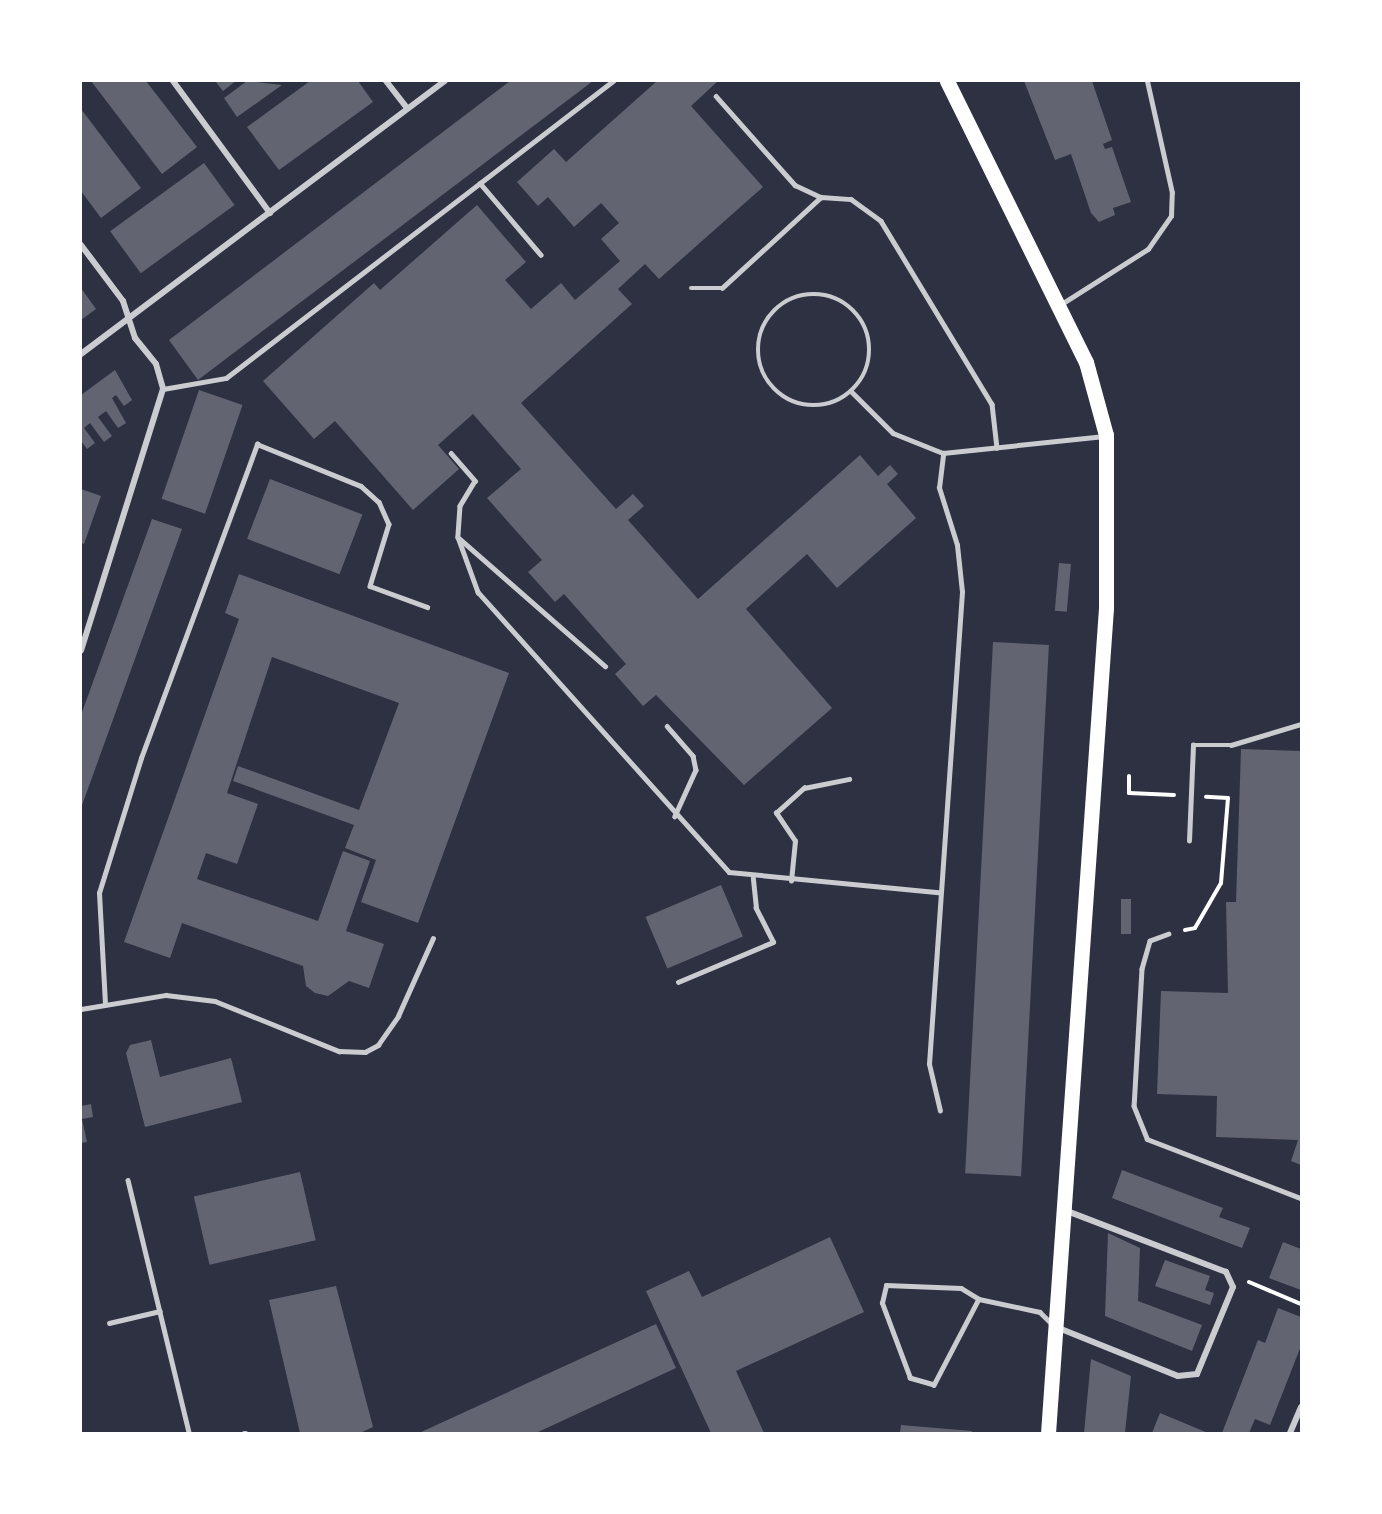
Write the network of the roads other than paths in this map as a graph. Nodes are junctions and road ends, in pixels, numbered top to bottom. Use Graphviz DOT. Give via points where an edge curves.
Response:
graph roads {
  1 [pos="173,81"];
  2 [pos="386,81"];
  3 [pos="445,81"];
  4 [pos="613,81"];
  5 [pos="947,81"];
  6 [pos="1147,81"];
  7 [pos="716,96"];
  8 [pos="407,108"];
  9 [pos="480,183"];
  10 [pos="820,197"];
  11 [pos="270,213"];
  12 [pos="81,245"];
  13 [pos="541,255"];
  14 [pos="691,288"];
  15 [pos="1058,306"];
  16 [pos="129,320"];
  17 [pos="81,354"];
  18 [pos="163,389"];
  19 [pos="852,392"];
  20 [pos="1106,435"];
  21 [pos="997,448"];
  22 [pos="451,453"];
  23 [pos="943,453"];
  24 [pos="458,537"];
  25 [pos="427,607"];
  26 [pos="81,650"];
  27 [pos="605,666"];
  28 [pos="1301,724"];
  29 [pos="667,726"];
  30 [pos="849,779"];
  31 [pos="675,816"];
  32 [pos="1189,841"];
  33 [pos="753,878"];
  34 [pos="791,881"];
  35 [pos="938,892"];
  36 [pos="1169,934"];
  37 [pos="433,938"];
  38 [pos="678,982"];
  39 [pos="105,1004"];
  40 [pos="81,1009"];
  41 [pos="940,1111"];
  42 [pos="128,1180"];
  43 [pos="1301,1198"];
  44 [pos="1066,1211"];
  45 [pos="979,1299"];
  46 [pos="160,1311"];
  47 [pos="109,1323"];
  48 [pos="1055,1327"];
  49 [pos="1301,1407"];
  50 [pos="189,1433"];
  51 [pos="1048,1433"];
  52 [pos="1290,1433"];
  1 -- 11 [label="street"];
  2 -- 8 [label="street"];
  3 -- 8 [label="street"];
  4 -- 9 [label="lane"];
  5 -- 15 [label="main road"];
  6 -- 15 [label="lane" via="1172,193 1171,216 1148,249"];
  7 -- 10 [label="lane" via="795,185"];
  8 -- 11 [label="street"];
  9 -- 13 [label="lane"];
  9 -- 18 [label="lane" via="226,378"];
  10 -- 14 [label="lane" via="722,288"];
  10 -- 21 [label="lane" via="851,198 881,220 992,404"];
  11 -- 16 [label="street"];
  12 -- 16 [label="street" via="123,301"];
  15 -- 20 [label="main road" via="1086,362"];
  16 -- 17 [label="street"];
  16 -- 18 [label="street" via="156,363"];
  18 -- 26 [label="street"];
  19 -- 19 [label="lane" via="870,359 863,321 850,307 815,294 779,306 759,345 762,372 771,387 801,405 820,407"];
  19 -- 23 [label="lane" via="893,433"];
  20 -- 21 [label="lane"];
  20 -- 44 [label="main road" via="1106,608"];
  21 -- 23 [label="lane"];
  22 -- 24 [label="lane" via="475,481 460,506"];
  23 -- 35 [label="lane" via="939,488 957,545 962,592"];
  24 -- 27 [label="lane"];
  24 -- 31 [label="lane" via="478,592"];
  25 -- 39 [label="lane" via="370,586 389,524 379,502 361,486 257,444 141,758 99,893"];
  28 -- 32 [label="lane" via="1231,745 1193,745"];
  29 -- 31 [label="lane" via="693,756 696,770"];
  30 -- 34 [label="lane" via="804,788 776,813 795,841"];
  31 -- 33 [label="lane" via="729,872"];
  33 -- 34 [label="lane"];
  33 -- 38 [label="lane" via="756,908 772,942"];
  34 -- 35 [label="lane"];
  35 -- 41 [label="lane" via="929,1064"];
  36 -- 43 [label="lane" via="1150,941 1142,969 1134,1106 1147,1139"];
  37 -- 39 [label="lane" via="398,1016 378,1045 365,1052 339,1051 215,1001 166,995"];
  39 -- 40 [label="lane"];
  42 -- 46 [label="lane"];
  44 -- 48 [label="main road"];
  44 -- 48 [label="street" via="1226,1272 1233,1287 1197,1374 1178,1376"];
  45 -- 45 [label="lane" via="934,1385 910,1378 882,1303 886,1285 961,1288"];
  45 -- 48 [label="lane" via="1040,1312"];
  46 -- 47 [label="lane"];
  46 -- 50 [label="lane"];
  48 -- 51 [label="main road"];
  49 -- 52 [label="street"];
}
